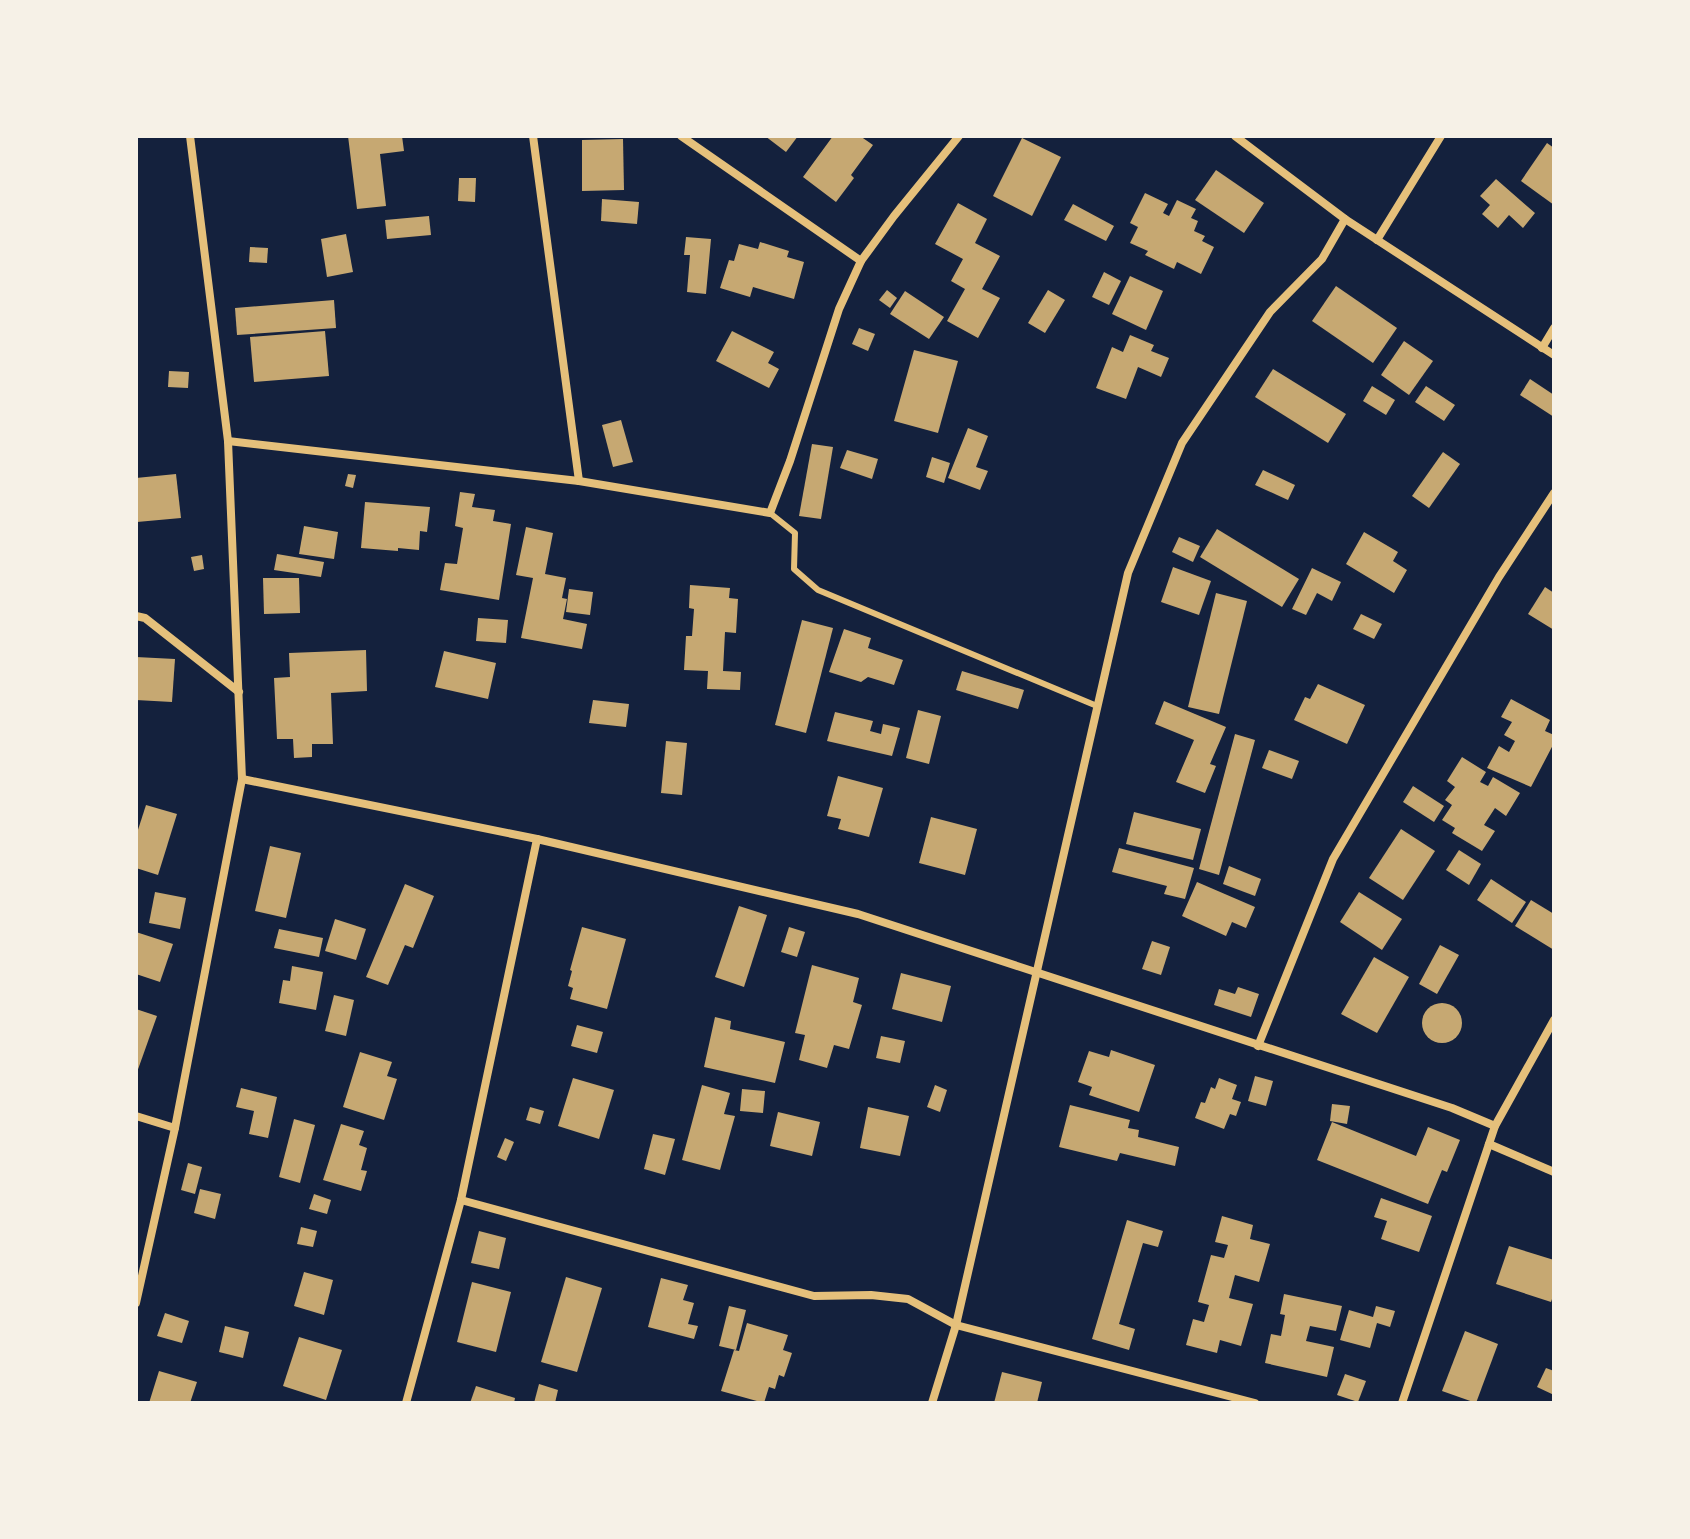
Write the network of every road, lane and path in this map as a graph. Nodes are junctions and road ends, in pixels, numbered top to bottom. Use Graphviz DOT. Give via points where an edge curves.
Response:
graph roads {
  1 [pos="190,136"];
  2 [pos="533,136"];
  3 [pos="681,136"];
  4 [pos="959,136"];
  5 [pos="1235,136"];
  6 [pos="1441,136"];
  7 [pos="1345,219"];
  8 [pos="1377,240"];
  9 [pos="861,261"];
  10 [pos="1554,328"];
  11 [pos="1542,348"];
  12 [pos="1554,355"];
  13 [pos="228,441"];
  14 [pos="579,481"];
  15 [pos="1554,493"];
  16 [pos="770,513"];
  17 [pos="136,616"];
  18 [pos="239,692"];
  19 [pos="1097,706"];
  20 [pos="242,779"];
  21 [pos="537,839"];
  22 [pos="1037,973"];
  23 [pos="1554,1020"];
  24 [pos="1258,1046"];
  25 [pos="136,1116"];
  26 [pos="1495,1126"];
  27 [pos="175,1128"];
  28 [pos="1489,1144"];
  29 [pos="1554,1172"];
  30 [pos="461,1200"];
  31 [pos="136,1303"];
  32 [pos="956,1325"];
  33 [pos="406,1403"];
  34 [pos="932,1403"];
  35 [pos="1255,1403"];
  36 [pos="1402,1403"];
  1 -- 13 [label="street"];
  2 -- 14 [label="street"];
  3 -- 9 [label="street"];
  4 -- 9 [label="street"];
  5 -- 7 [label="street"];
  6 -- 8 [label="street"];
  7 -- 8 [label="street"];
  7 -- 19 [label="street" via="1322,259 1270,312 1182,443 1128,573"];
  8 -- 11 [label="street"];
  9 -- 16 [label="street" via="839,309"];
  10 -- 11 [label="street"];
  11 -- 12 [label="street"];
  13 -- 14 [label="street"];
  13 -- 18 [label="street"];
  14 -- 16 [label="street"];
  15 -- 24 [label="street" via="1333,859"];
  16 -- 19 [label="lane" via="795,533 794,569 818,590"];
  17 -- 18 [label="street"];
  18 -- 20 [label="street"];
  19 -- 22 [label="street"];
  20 -- 21 [label="street"];
  20 -- 27 [label="street"];
  21 -- 22 [label="street" via="858,914"];
  21 -- 30 [label="street"];
  22 -- 24 [label="street"];
  22 -- 32 [label="street"];
  23 -- 26 [label="street"];
  24 -- 26 [label="street"];
  25 -- 27 [label="street"];
  26 -- 28 [label="street"];
  27 -- 31 [label="street"];
  28 -- 29 [label="street"];
  28 -- 36 [label="street"];
  30 -- 32 [label="street" via="814,1296 908,1299"];
  30 -- 33 [label="street"];
  32 -- 34 [label="street"];
  32 -- 35 [label="street"];
}
